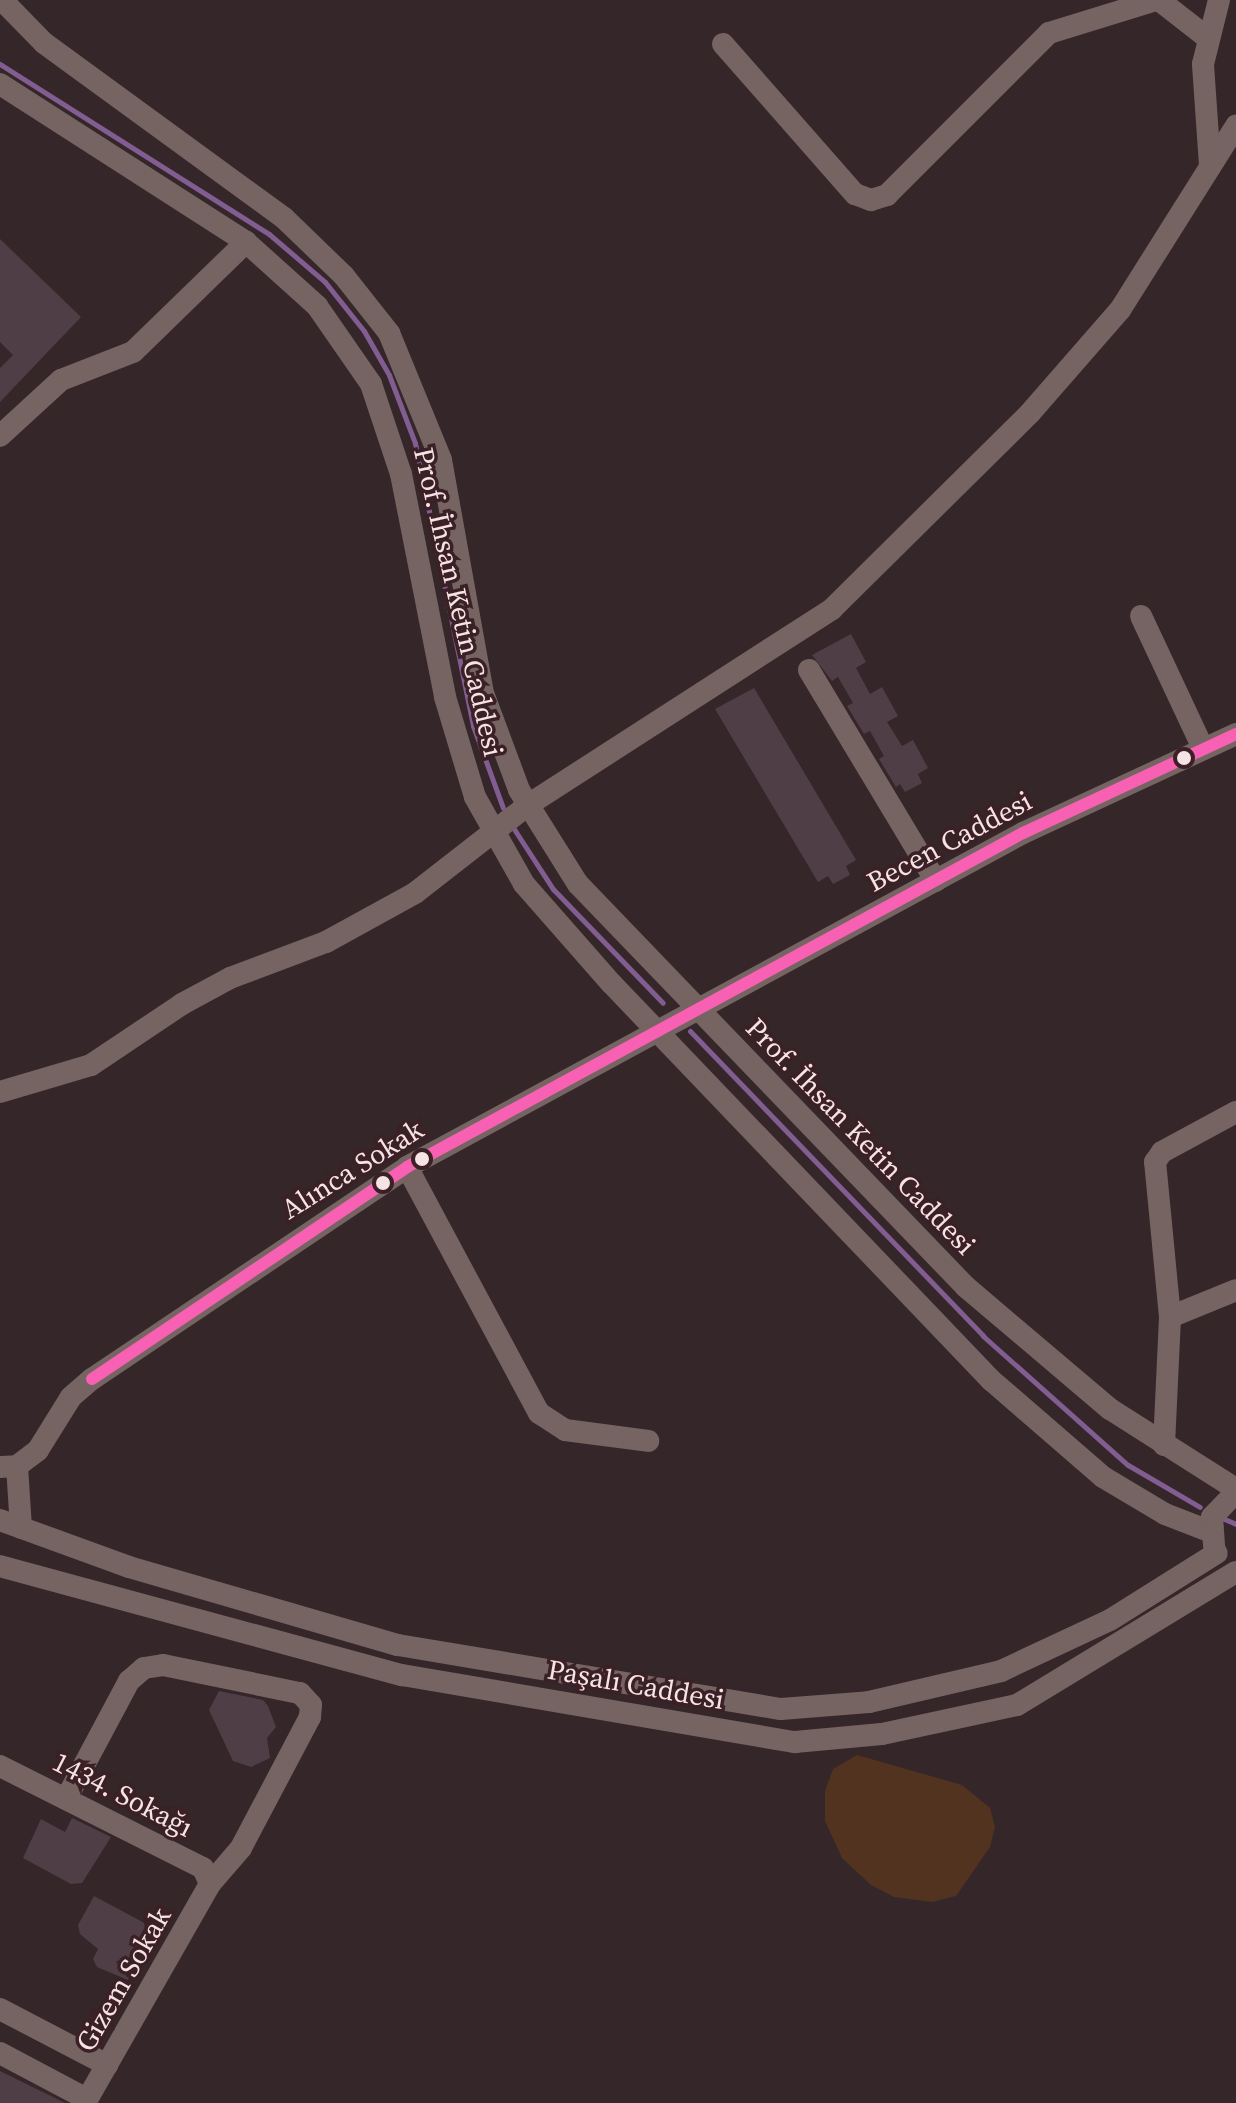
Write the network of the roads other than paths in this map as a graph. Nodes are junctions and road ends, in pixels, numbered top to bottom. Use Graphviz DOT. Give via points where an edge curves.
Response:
graph roads {
  1 [pos="2,0"];
  2 [pos="1158,0"];
  3 [pos="1219,0"];
  4 [pos="1209,39"];
  5 [pos="723,44"];
  6 [pos="0,84"];
  7 [pos="1236,126"];
  8 [pos="1221,162"];
  9 [pos="246,242"];
  10 [pos="0,436"];
  11 [pos="1141,616"];
  12 [pos="809,670"];
  13 [pos="1236,734"];
  14 [pos="1202,746"];
  15 [pos="528,805"];
  16 [pos="494,831"];
  17 [pos="936,881"];
  18 [pos="694,1008"];
  19 [pos="657,1032"];
  20 [pos="0,1092"];
  21 [pos="1236,1112"];
  22 [pos="407,1167"];
  23 [pos="1236,1290"];
  24 [pos="1170,1317"];
  25 [pos="648,1441"];
  26 [pos="1164,1445"];
  27 [pos="8,1466"];
  28 [pos="1236,1490"];
  29 [pos="10,1524"];
  30 [pos="1209,1531"];
  31 [pos="1217,1553"];
  32 [pos="0,1566"];
  33 [pos="1236,1570"];
  34 [pos="0,1766"];
  35 [pos="66,1799"];
  36 [pos="210,1884"];
  37 [pos="0,2009"];
  38 [pos="0,2053"];
  39 [pos="107,2065"];
  40 [pos="86,2101"];
  1 -- 15 [label="street, Prof. İhsan Ketin Caddesi" via="44,43 284,218 344,276 389,333 441,460 483,693"];
  2 -- 4 [label="street"];
  2 -- 5 [label="street" via="1049,33 887,195 871,200 855,194"];
  3 -- 4 [label="street"];
  4 -- 8 [label="street" via="1203,64"];
  6 -- 9 [label="street, Prof. İhsan Ketin Caddesi"];
  7 -- 8 [label="street"];
  8 -- 15 [label="street" via="1120,310 1030,413 832,609"];
  9 -- 10 [label="street" via="133,352 61,380"];
  9 -- 16 [label="street, Prof. İhsan Ketin Caddesi" via="317,306 371,384 401,474 445,697 475,797"];
  11 -- 14 [label="street"];
  12 -- 17 [label="street"];
  13 -- 14 [label="street, Becen Caddesi"];
  14 -- 17 [label="street, Becen Caddesi"];
  15 -- 16 [label="street"];
  15 -- 18 [label="street, Prof. İhsan Ketin Caddesi" via="578,884"];
  16 -- 19 [label="street, Prof. İhsan Ketin Caddesi" via="524,884"];
  16 -- 20 [label="street" via="415,893 326,942 230,978 91,1065"];
  17 -- 18 [label="street, Becen Caddesi"];
  18 -- 19 [label="street, Becen Caddesi"];
  18 -- 26 [label="street, Prof. İhsan Ketin Caddesi" via="966,1287 1110,1409"];
  19 -- 22 [label="street, Alınca Sokak"];
  19 -- 30 [label="street, Prof. İhsan Ketin Caddesi" via="991,1380 1103,1477 1165,1514"];
  21 -- 24 [label="street" via="1162,1152 1155,1162"];
  22 -- 25 [label="street" via="539,1413 565,1430"];
  22 -- 27 [label="street, Alınca Sokak" via="92,1379 71,1397 38,1450"];
  23 -- 24 [label="street"];
  24 -- 26 [label="street"];
  26 -- 28 [label="street, Prof. İhsan Ketin Caddesi"];
  27 -- 29 [label="street"];
  28 -- 30 [label="street" via="1212,1517"];
  29 -- 31 [label="street, Paşalı Caddesi" via="129,1567 398,1645 781,1709 869,1702 1001,1671 1110,1620"];
  30 -- 31 [label="street"];
  31 -- 33 [label="street"];
  32 -- 33 [label="street, Paşalı Caddesi" via="402,1675 795,1742 882,1734 1017,1705"];
  34 -- 35 [label="street, 1434. Sokağı"];
  35 -- 36 [label="street, 1434. Sokağı" via="203,1868"];
  35 -- 36 [label="street, Gizem Sokak" via="129,1681 144,1668 163,1665 300,1693 311,1705 310,1717 241,1848"];
  36 -- 39 [label="street, Gizem Sokak"];
  37 -- 39 [label="street"];
  38 -- 40 [label="street"];
  39 -- 40 [label="street, Gizem Sokak"];
}
